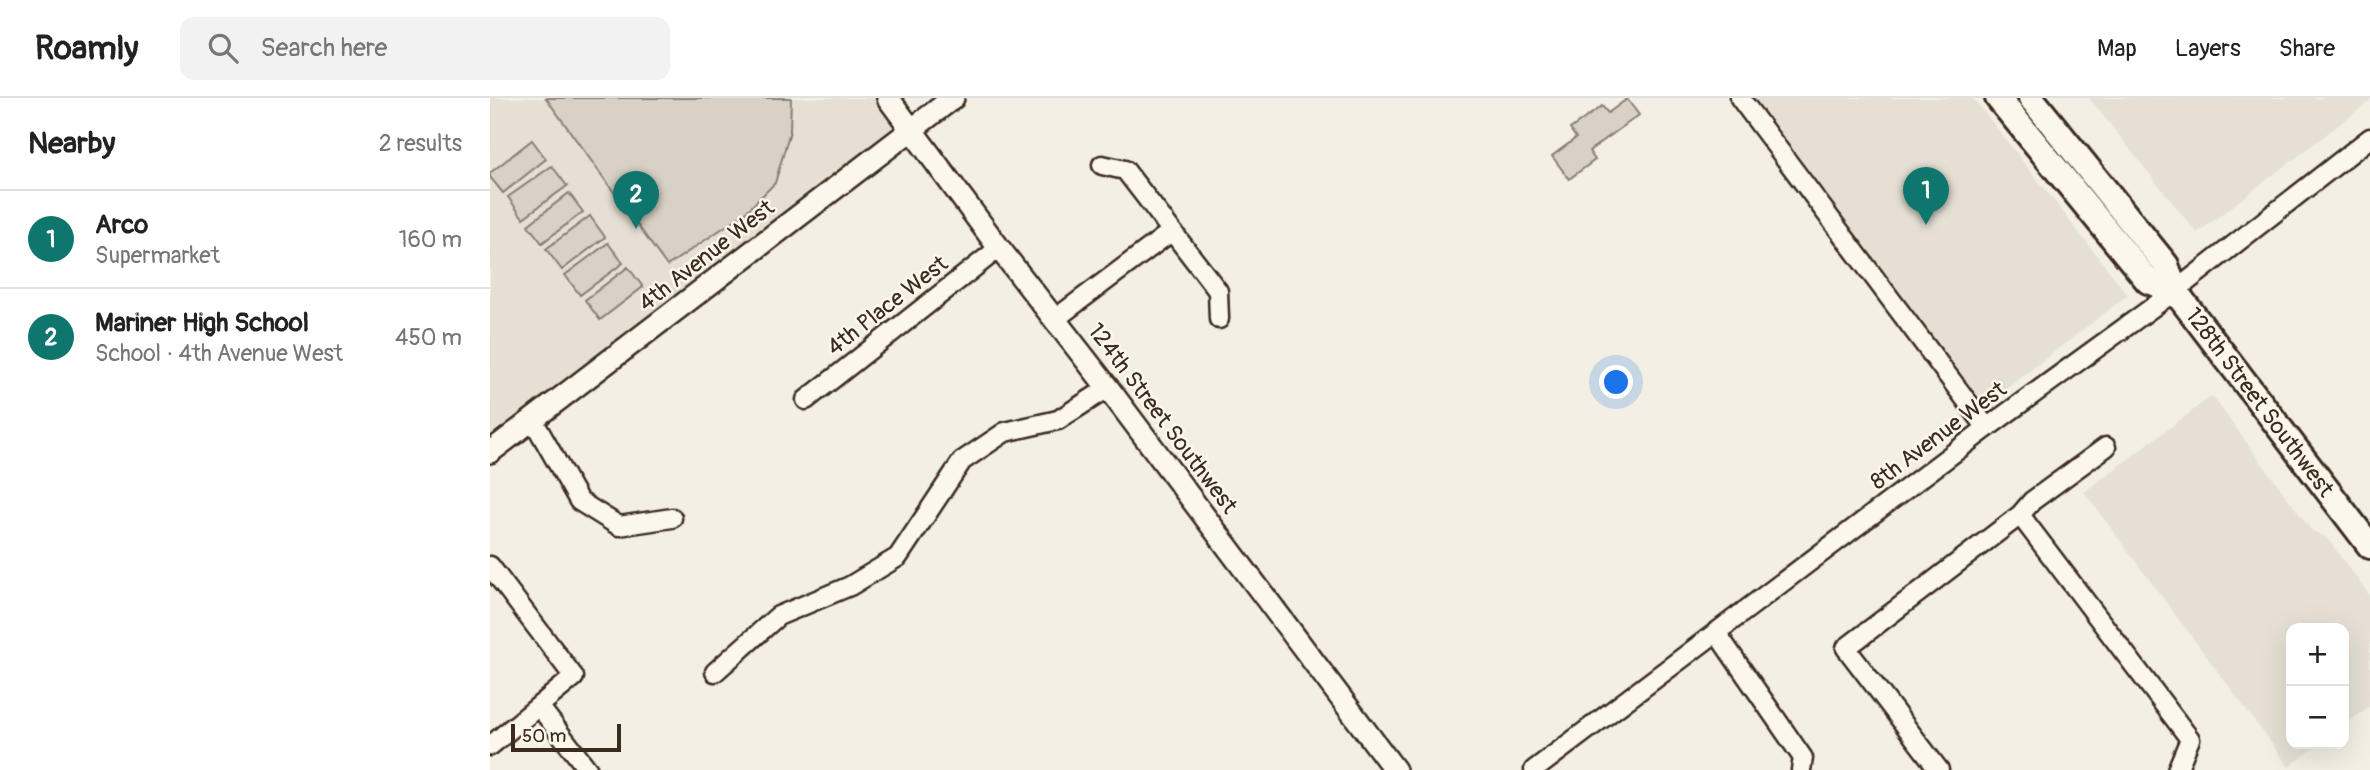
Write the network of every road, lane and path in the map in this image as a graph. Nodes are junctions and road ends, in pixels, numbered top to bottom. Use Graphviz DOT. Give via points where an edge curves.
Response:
graph roads {
  1 [pos="888,98"];
  2 [pos="953,98"];
  3 [pos="1740,98"];
  4 [pos="1998,98"];
  5 [pos="2031,98"];
  6 [pos="911,129"];
  7 [pos="2370,138"];
  8 [pos="1102,165"];
  9 [pos="1172,231"];
  10 [pos="999,248"];
  11 [pos="2175,291"];
  12 [pos="1219,318"];
  13 [pos="1055,319"];
  14 [pos="1108,388"];
  15 [pos="806,400"];
  16 [pos="533,420"];
  17 [pos="1987,428"];
  18 [pos="2106,447"];
  19 [pos="490,452"];
  20 [pos="2020,515"];
  21 [pos="671,519"];
  22 [pos="2370,546"];
  23 [pos="490,566"];
  24 [pos="1716,632"];
  25 [pos="715,672"];
  26 [pos="538,706"];
  27 [pos="490,746"];
  28 [pos="588,770"];
  29 [pos="1395,770"];
  30 [pos="1534,770"];
  31 [pos="1801,770"];
  32 [pos="1939,770"];
  33 [pos="2177,770"];
  1 -- 6 [label="street, 124th Street Southwest"];
  2 -- 6 [label="street, 4th Avenue West"];
  3 -- 17 [label="street"];
  4 -- 11 [label="main road, 128th Street Southwest" via="2148,281"];
  5 -- 11 [label="main road, 128th Street Southwest" via="2166,265"];
  6 -- 10 [label="street, 124th Street Southwest"];
  6 -- 16 [label="street, 4th Avenue West"];
  7 -- 11 [label="street, 8th Avenue West"];
  8 -- 9 [label="street" via="1125,170"];
  9 -- 12 [label="street" via="1218,291"];
  9 -- 13 [label="street"];
  10 -- 13 [label="street, 124th Street Southwest"];
  10 -- 15 [label="street, 4th Place West"];
  11 -- 17 [label="street, 8th Avenue West"];
  11 -- 22 [label="main road, 128th Street Southwest"];
  13 -- 14 [label="street, 124th Street Southwest"];
  14 -- 25 [label="street" via="1058,421 1005,432 962,461 898,557 850,586 778,616"];
  14 -- 29 [label="street, 124th Street Southwest"];
  16 -- 19 [label="street, 4th Avenue West"];
  16 -- 21 [label="street" via="579,501 619,526"];
  17 -- 24 [label="street, 8th Avenue West"];
  18 -- 20 [label="street" via="2032,501"];
  20 -- 32 [label="street" via="1846,648"];
  20 -- 33 [label="street" via="2190,739"];
  23 -- 26 [label="street" via="574,677"];
  24 -- 30 [label="street, 8th Avenue West"];
  24 -- 31 [label="street" via="1803,758"];
  26 -- 27 [label="street"];
  26 -- 28 [label="street"];
}
